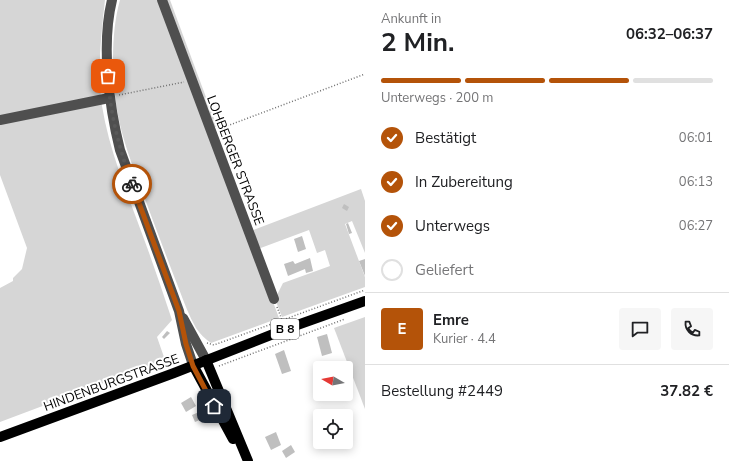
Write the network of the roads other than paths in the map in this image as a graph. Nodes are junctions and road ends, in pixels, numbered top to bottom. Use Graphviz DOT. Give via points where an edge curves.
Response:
graph roads {
  1 [pos="112,0"];
  2 [pos="162,0"];
  3 [pos="109,98"];
  4 [pos="0,120"];
  5 [pos="274,298"];
  6 [pos="365,301"];
  7 [pos="179,311"];
  8 [pos="206,360"];
  9 [pos="193,366"];
  10 [pos="0,437"];
  11 [pos="247,461"];
  1 -- 3 [label="street" via="108,34"];
  2 -- 5 [label="street, LOHBERGER STRASSE"];
  3 -- 4 [label="street"];
  3 -- 7 [label="street" via="120,150"];
  6 -- 8 [label="main road, HINDENBURGSTRASSE / B 8" via="284,324"];
  7 -- 8 [label="street"];
  7 -- 9 [label="street"];
  8 -- 9 [label="main road, HINDENBURGSTRASSE / B 8"];
  8 -- 11 [label="main road"];
  9 -- 10 [label="main road, HINDENBURGSTRASSE / B 8"];
  9 -- 11 [label="main road"];
}
